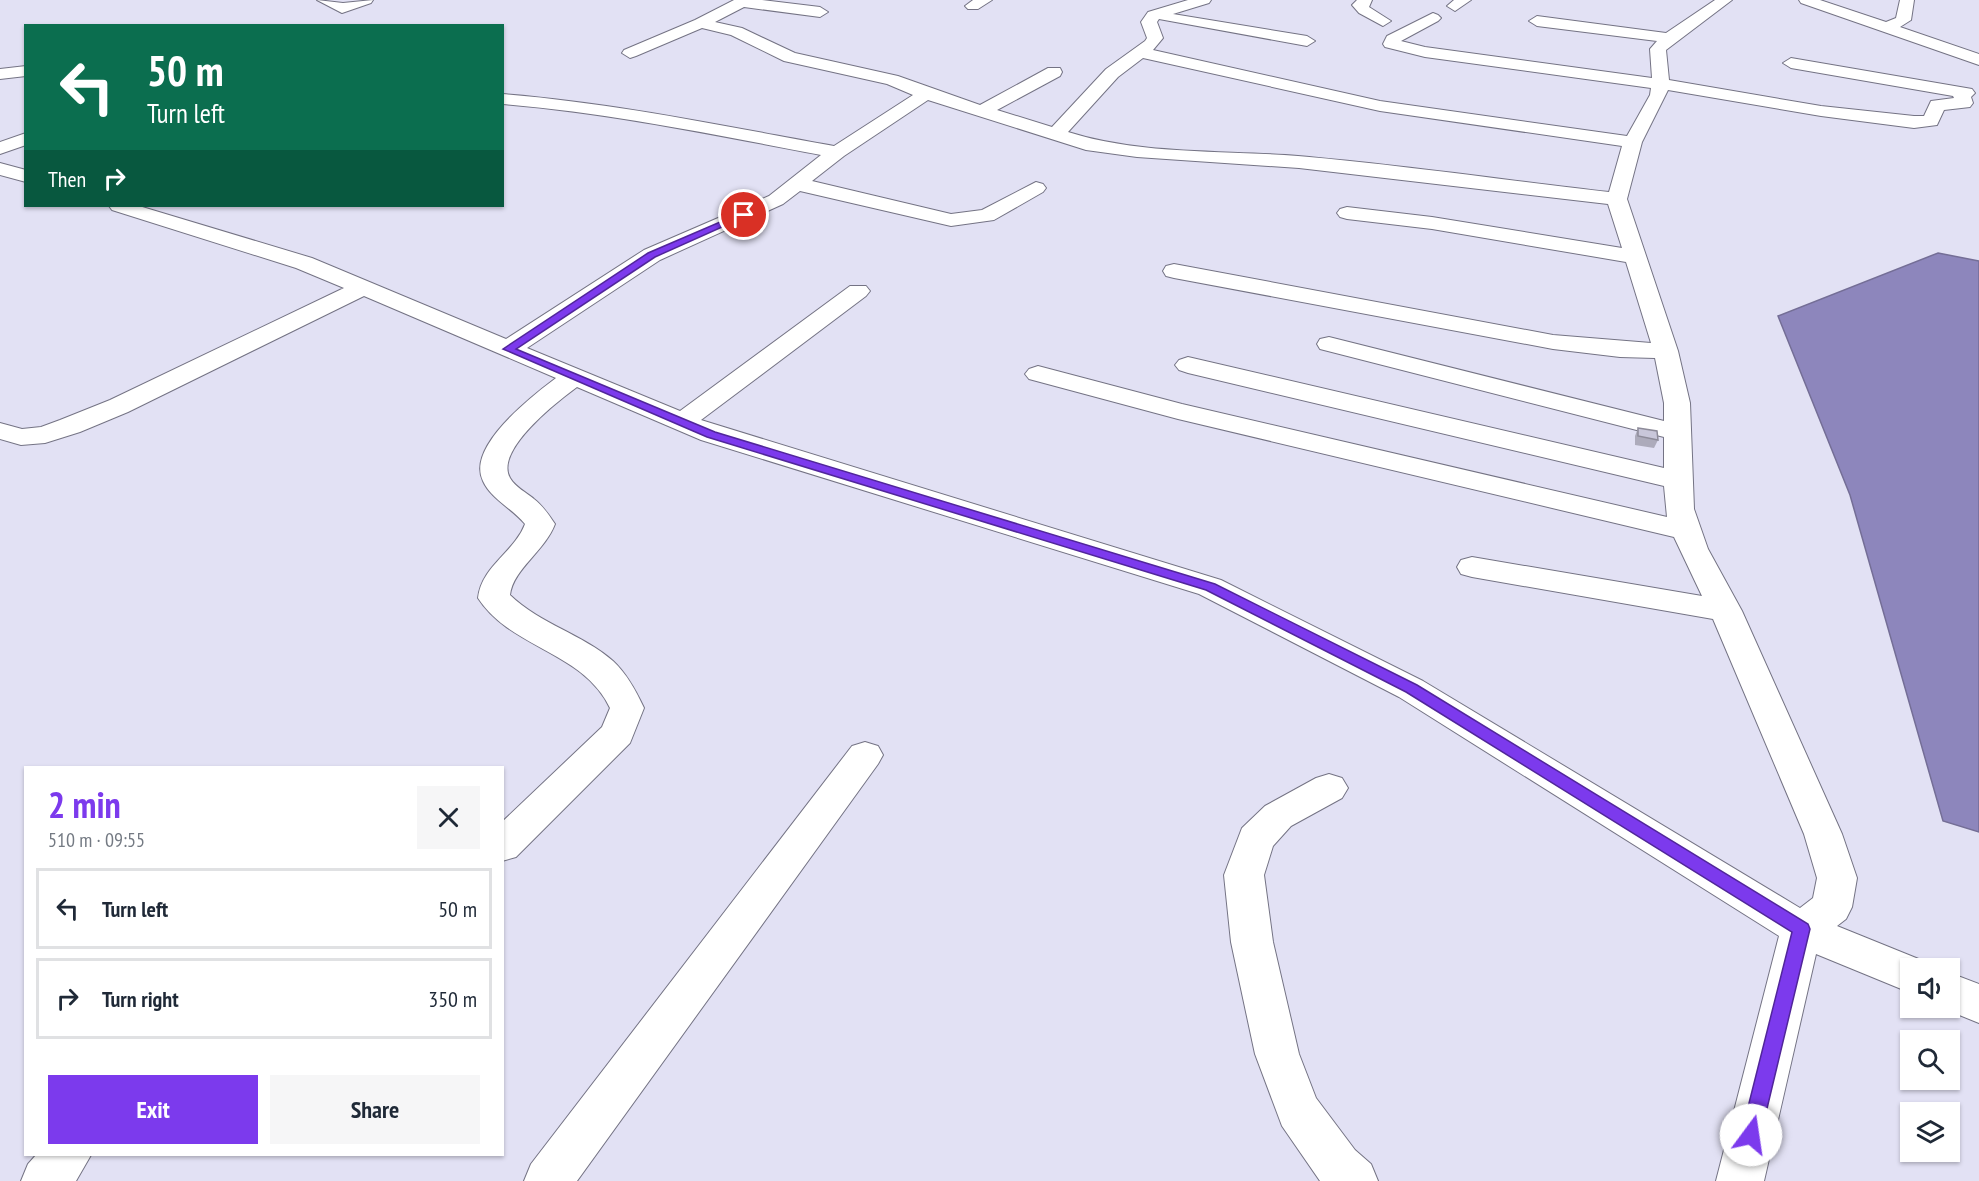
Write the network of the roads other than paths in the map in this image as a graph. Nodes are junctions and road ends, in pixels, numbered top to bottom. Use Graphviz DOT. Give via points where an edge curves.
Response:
graph roads {
  1 [pos="324,0"];
  2 [pos="366,0"];
  3 [pos="1204,0"];
  4 [pos="1365,0"];
  5 [pos="1806,0"];
  6 [pos="1906,0"];
  7 [pos="743,1"];
  8 [pos="345,8"];
  9 [pos="820,12"];
  10 [pos="1153,15"];
  11 [pos="1694,15"];
  12 [pos="1383,21"];
  13 [pos="1537,21"];
  14 [pos="339,24"];
  15 [pos="701,24"];
  16 [pos="1434,25"];
  17 [pos="1885,29"];
  18 [pos="1154,34"];
  19 [pos="1177,38"];
  20 [pos="1308,41"];
  21 [pos="1140,52"];
  22 [pos="630,54"];
  23 [pos="1979,60"];
  24 [pos="1791,63"];
  25 [pos="24,71"];
  26 [pos="1054,72"];
  27 [pos="0,74"];
  28 [pos="1661,84"];
  29 [pos="1970,93"];
  30 [pos="926,94"];
  31 [pos="504,99"];
  32 [pos="983,111"];
  33 [pos="1056,134"];
  34 [pos="24,140"];
  35 [pos="1633,142"];
  36 [pos="0,148"];
  37 [pos="837,152"];
  38 [pos="0,169"];
  39 [pos="24,175"];
  40 [pos="798,184"];
  41 [pos="1036,188"];
  42 [pos="1617,199"];
  43 [pos="122,207"];
  44 [pos="1347,213"];
  45 [pos="1636,257"];
  46 [pos="1174,271"];
  47 [pos="363,288"];
  48 [pos="858,291"];
  49 [pos="1329,344"];
  50 [pos="508,349"];
  51 [pos="1666,351"];
  52 [pos="1188,365"];
  53 [pos="1038,374"];
  54 [pos="575,377"];
  55 [pos="682,422"];
  56 [pos="0,431"];
  57 [pos="1677,432"];
  58 [pos="1677,480"];
  59 [pos="1687,531"];
  60 [pos="1472,567"];
  61 [pos="1726,611"];
  62 [pos="865,755"];
  63 [pos="1329,788"];
  64 [pos="504,844"];
  65 [pos="1801,929"];
  66 [pos="1900,970"];
  67 [pos="1960,996"];
  68 [pos="1979,1004"];
  69 [pos="66,1156"];
  70 [pos="45,1181"];
  71 [pos="548,1181"];
  72 [pos="1354,1181"];
  73 [pos="1740,1181"];
  1 -- 8 [label="street"];
  2 -- 8 [label="street"];
  3 -- 10 [label="street"];
  4 -- 12 [label="street" via="1360,5 1364,10"];
  5 -- 17 [label="street"];
  6 -- 17 [label="street" via="1903,21"];
  7 -- 9 [label="street"];
  7 -- 15 [label="street"];
  8 -- 14 [label="street"];
  10 -- 18 [label="street" via="1149,22"];
  10 -- 20 [label="street"];
  11 -- 13 [label="street"];
  11 -- 28 [label="street" via="1656,54"];
  15 -- 22 [label="street"];
  15 -- 30 [label="street" via="736,31 790,57 892,80"];
  16 -- 28 [label="street" via="1412,29 1391,44"];
  17 -- 23 [label="street"];
  18 -- 19 [label="street"];
  18 -- 21 [label="street" via="1151,44"];
  21 -- 33 [label="street" via="1112,73"];
  21 -- 35 [label="street" via="1380,106"];
  24 -- 29 [label="street"];
  25 -- 27 [label="street"];
  26 -- 32 [label="street"];
  28 -- 29 [label="street" via="1914,122 1931,121 1937,105 1964,103"];
  28 -- 35 [label="street"];
  30 -- 32 [label="street"];
  30 -- 37 [label="street"];
  31 -- 37 [label="street" via="658,119"];
  32 -- 33 [label="street"];
  33 -- 42 [label="street" via="1107,148 1299,162"];
  34 -- 36 [label="street"];
  35 -- 42 [label="street"];
  37 -- 40 [label="street"];
  38 -- 39 [label="street"];
  40 -- 41 [label="street" via="969,221 987,216"];
  40 -- 50 [label="street" via="776,200 652,255"];
  42 -- 45 [label="street"];
  43 -- 47 [label="street" via="304,263"];
  44 -- 45 [label="street"];
  45 -- 51 [label="street"];
  46 -- 51 [label="street" via="1553,342"];
  47 -- 50 [label="street"];
  47 -- 56 [label="street" via="129,402 70,426 45,435 21,437"];
  48 -- 55 [label="street"];
  49 -- 57 [label="street"];
  50 -- 54 [label="street"];
  51 -- 57 [label="street" via="1677,403"];
  52 -- 58 [label="street"];
  53 -- 59 [label="street" via="1178,411"];
  54 -- 55 [label="street"];
  54 -- 64 [label="street" via="549,394 495,454 492,469 496,481 528,506 540,524 535,540 497,581 494,598 518,619 595,665 613,682 627,708 617,734"];
  55 -- 65 [label="street" via="1210,587 1412,689"];
  57 -- 58 [label="street"];
  58 -- 59 [label="street" via="1679,509"];
  59 -- 61 [label="street"];
  60 -- 61 [label="street"];
  61 -- 65 [label="street" via="1823,834 1837,878 1832,907"];
  62 -- 71 [label="street"];
  63 -- 72 [label="street" via="1278,816 1256,839 1244,875 1252,942 1277,1054 1298,1111 1338,1166"];
  65 -- 66 [label="street"];
  65 -- 73 [label="street"];
  67 -- 68 [label="street"];
  69 -- 70 [label="street"];
}
